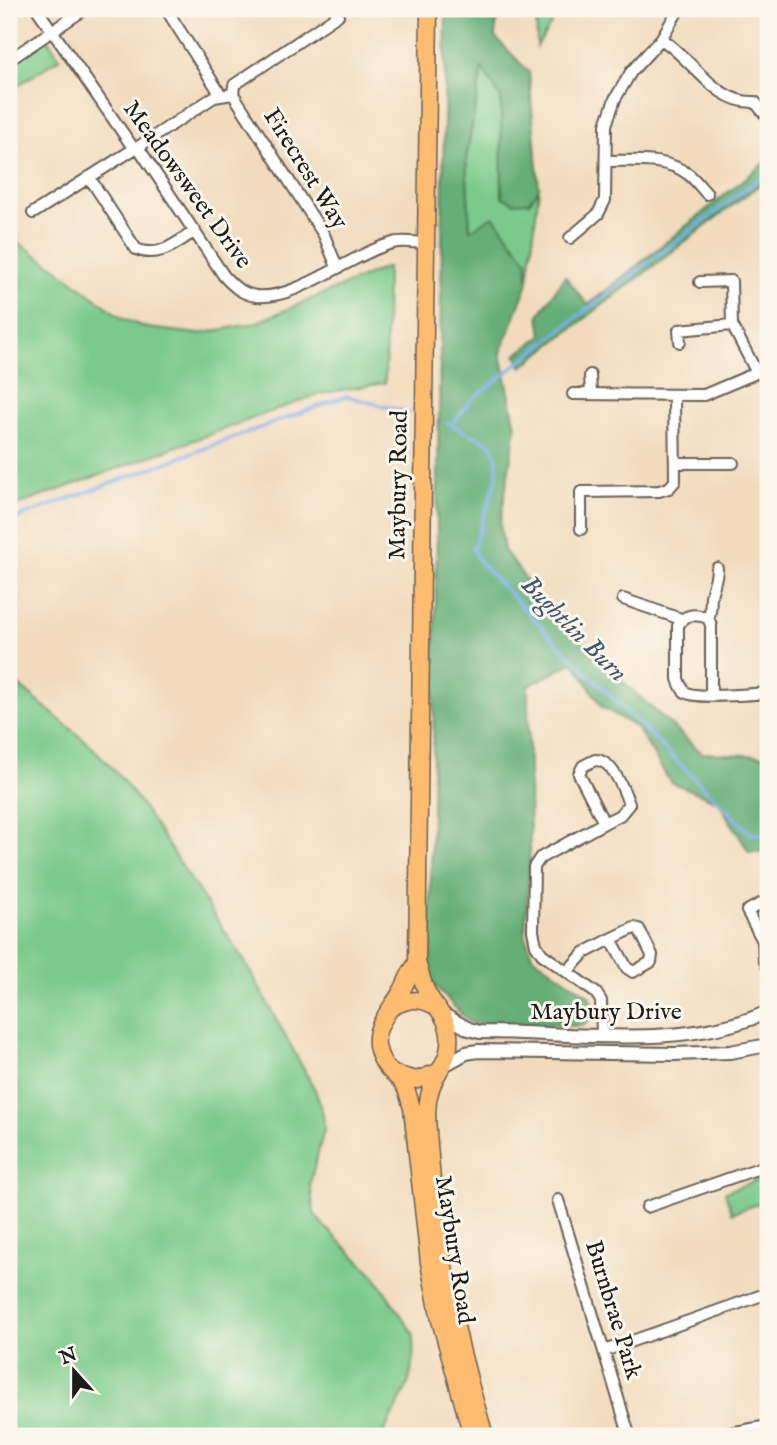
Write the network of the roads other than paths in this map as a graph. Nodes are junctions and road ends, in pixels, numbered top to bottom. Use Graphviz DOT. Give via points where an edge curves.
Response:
graph roads {
  1 [pos="37,9"];
  2 [pos="85,9"];
  3 [pos="166,9"];
  4 [pos="337,9"];
  5 [pos="429,9"];
  6 [pos="679,9"];
  7 [pos="52,30"];
  8 [pos="662,39"];
  9 [pos="9,60"];
  10 [pos="221,94"];
  11 [pos="233,94"];
  12 [pos="765,114"];
  13 [pos="136,148"];
  14 [pos="606,161"];
  15 [pos="89,177"];
  16 [pos="707,194"];
  17 [pos="33,213"];
  18 [pos="195,231"];
  19 [pos="570,238"];
  20 [pos="426,243"];
  21 [pos="337,267"];
  22 [pos="700,282"];
  23 [pos="732,325"];
  24 [pos="680,342"];
  25 [pos="768,368"];
  26 [pos="757,373"];
  27 [pos="590,375"];
  28 [pos="573,394"];
  29 [pos="591,394"];
  30 [pos="674,397"];
  31 [pos="676,463"];
  32 [pos="733,463"];
  33 [pos="581,529"];
  34 [pos="717,568"];
  35 [pos="623,598"];
  36 [pos="708,618"];
  37 [pos="681,619"];
  38 [pos="768,694"];
  39 [pos="711,695"];
  40 [pos="604,823"];
  41 [pos="768,900"];
  42 [pos="611,939"];
  43 [pos="766,940"];
  44 [pos="417,962"];
  45 [pos="768,968"];
  46 [pos="567,972"];
  47 [pos="389,1009"];
  48 [pos="441,1011"];
  49 [pos="768,1012"];
  50 [pos="602,1035"];
  51 [pos="768,1045"];
  52 [pos="442,1068"];
  53 [pos="394,1074"];
  54 [pos="768,1165"];
  55 [pos="558,1200"];
  56 [pos="647,1207"];
  57 [pos="768,1293"];
  58 [pos="604,1351"];
  59 [pos="768,1426"];
  60 [pos="628,1431"];
  61 [pos="471,1436"];
  62 [pos="485,1436"];
  63 [pos="713,1436"];
  1 -- 7 [label="street, Meadowsweet Drive"];
  2 -- 7 [label="street"];
  3 -- 10 [label="street"];
  4 -- 11 [label="street" via="338,15 234,85"];
  5 -- 20 [label="main road, Maybury Road"];
  6 -- 8 [label="street"];
  7 -- 9 [label="street"];
  7 -- 13 [label="street, Meadowsweet Drive"];
  8 -- 12 [label="street" via="723,95 755,102"];
  8 -- 14 [label="street" via="631,72 615,99 607,125"];
  10 -- 11 [label="street"];
  10 -- 13 [label="street"];
  11 -- 21 [label="street, Firecrest Way" via="324,235"];
  13 -- 15 [label="street"];
  13 -- 18 [label="street, Meadowsweet Drive"];
  14 -- 16 [label="street" via="671,165 688,174"];
  14 -- 19 [label="street" via="605,200 598,214"];
  15 -- 17 [label="street"];
  15 -- 18 [label="street" via="136,249 163,251"];
  18 -- 21 [label="street, Meadowsweet Drive" via="233,286 253,296 278,294"];
  20 -- 21 [label="street, Meadowsweet Drive" via="394,242"];
  20 -- 44 [label="main road, Maybury Road"];
  22 -- 23 [label="street" via="731,276"];
  23 -- 24 [label="street" via="679,330"];
  23 -- 26 [label="street"];
  25 -- 26 [label="street"];
  26 -- 30 [label="street" via="704,395"];
  27 -- 29 [label="street"];
  28 -- 29 [label="street"];
  29 -- 30 [label="street"];
  30 -- 31 [label="street"];
  31 -- 32 [label="street"];
  31 -- 33 [label="street" via="669,488 581,492"];
  34 -- 36 [label="street"];
  35 -- 37 [label="street"];
  36 -- 37 [label="street" via="689,615"];
  36 -- 39 [label="street"];
  37 -- 39 [label="street" via="681,687 687,693"];
  38 -- 39 [label="street"];
  40 -- 40 [label="street" via="579,774 595,760 608,764 629,804"];
  40 -- 46 [label="street" via="540,858 534,867 536,945"];
  41 -- 43 [label="street" via="747,911"];
  42 -- 46 [label="street" via="584,953"];
  43 -- 45 [label="street"];
  44 -- 47 [label="main road, Maybury Road"];
  44 -- 48 [label="main road, Maybury Road" via="425,989"];
  46 -- 50 [label="street" via="601,1001"];
  47 -- 48 [label="main road" via="415,999"];
  47 -- 53 [label="main road, Maybury Road" via="377,1034 384,1065"];
  48 -- 50 [label="street, Maybury Drive" via="480,1032"];
  48 -- 52 [label="main road, Maybury Road" via="450,1037"];
  49 -- 50 [label="street, Maybury Drive" via="704,1032"];
  51 -- 52 [label="street, Maybury Drive" via="674,1054 478,1051"];
  52 -- 53 [label="main road" via="417,1080"];
  52 -- 62 [label="main road, Maybury Road" via="428,1104 432,1178 452,1310"];
  53 -- 61 [label="main road, Maybury Road" via="407,1089 412,1108 429,1263"];
  54 -- 56 [label="street"];
  55 -- 58 [label="street, Burnbrae Park"];
  57 -- 58 [label="street"];
  58 -- 60 [label="street, Burnbrae Park"];
  59 -- 63 [label="street"];
}
